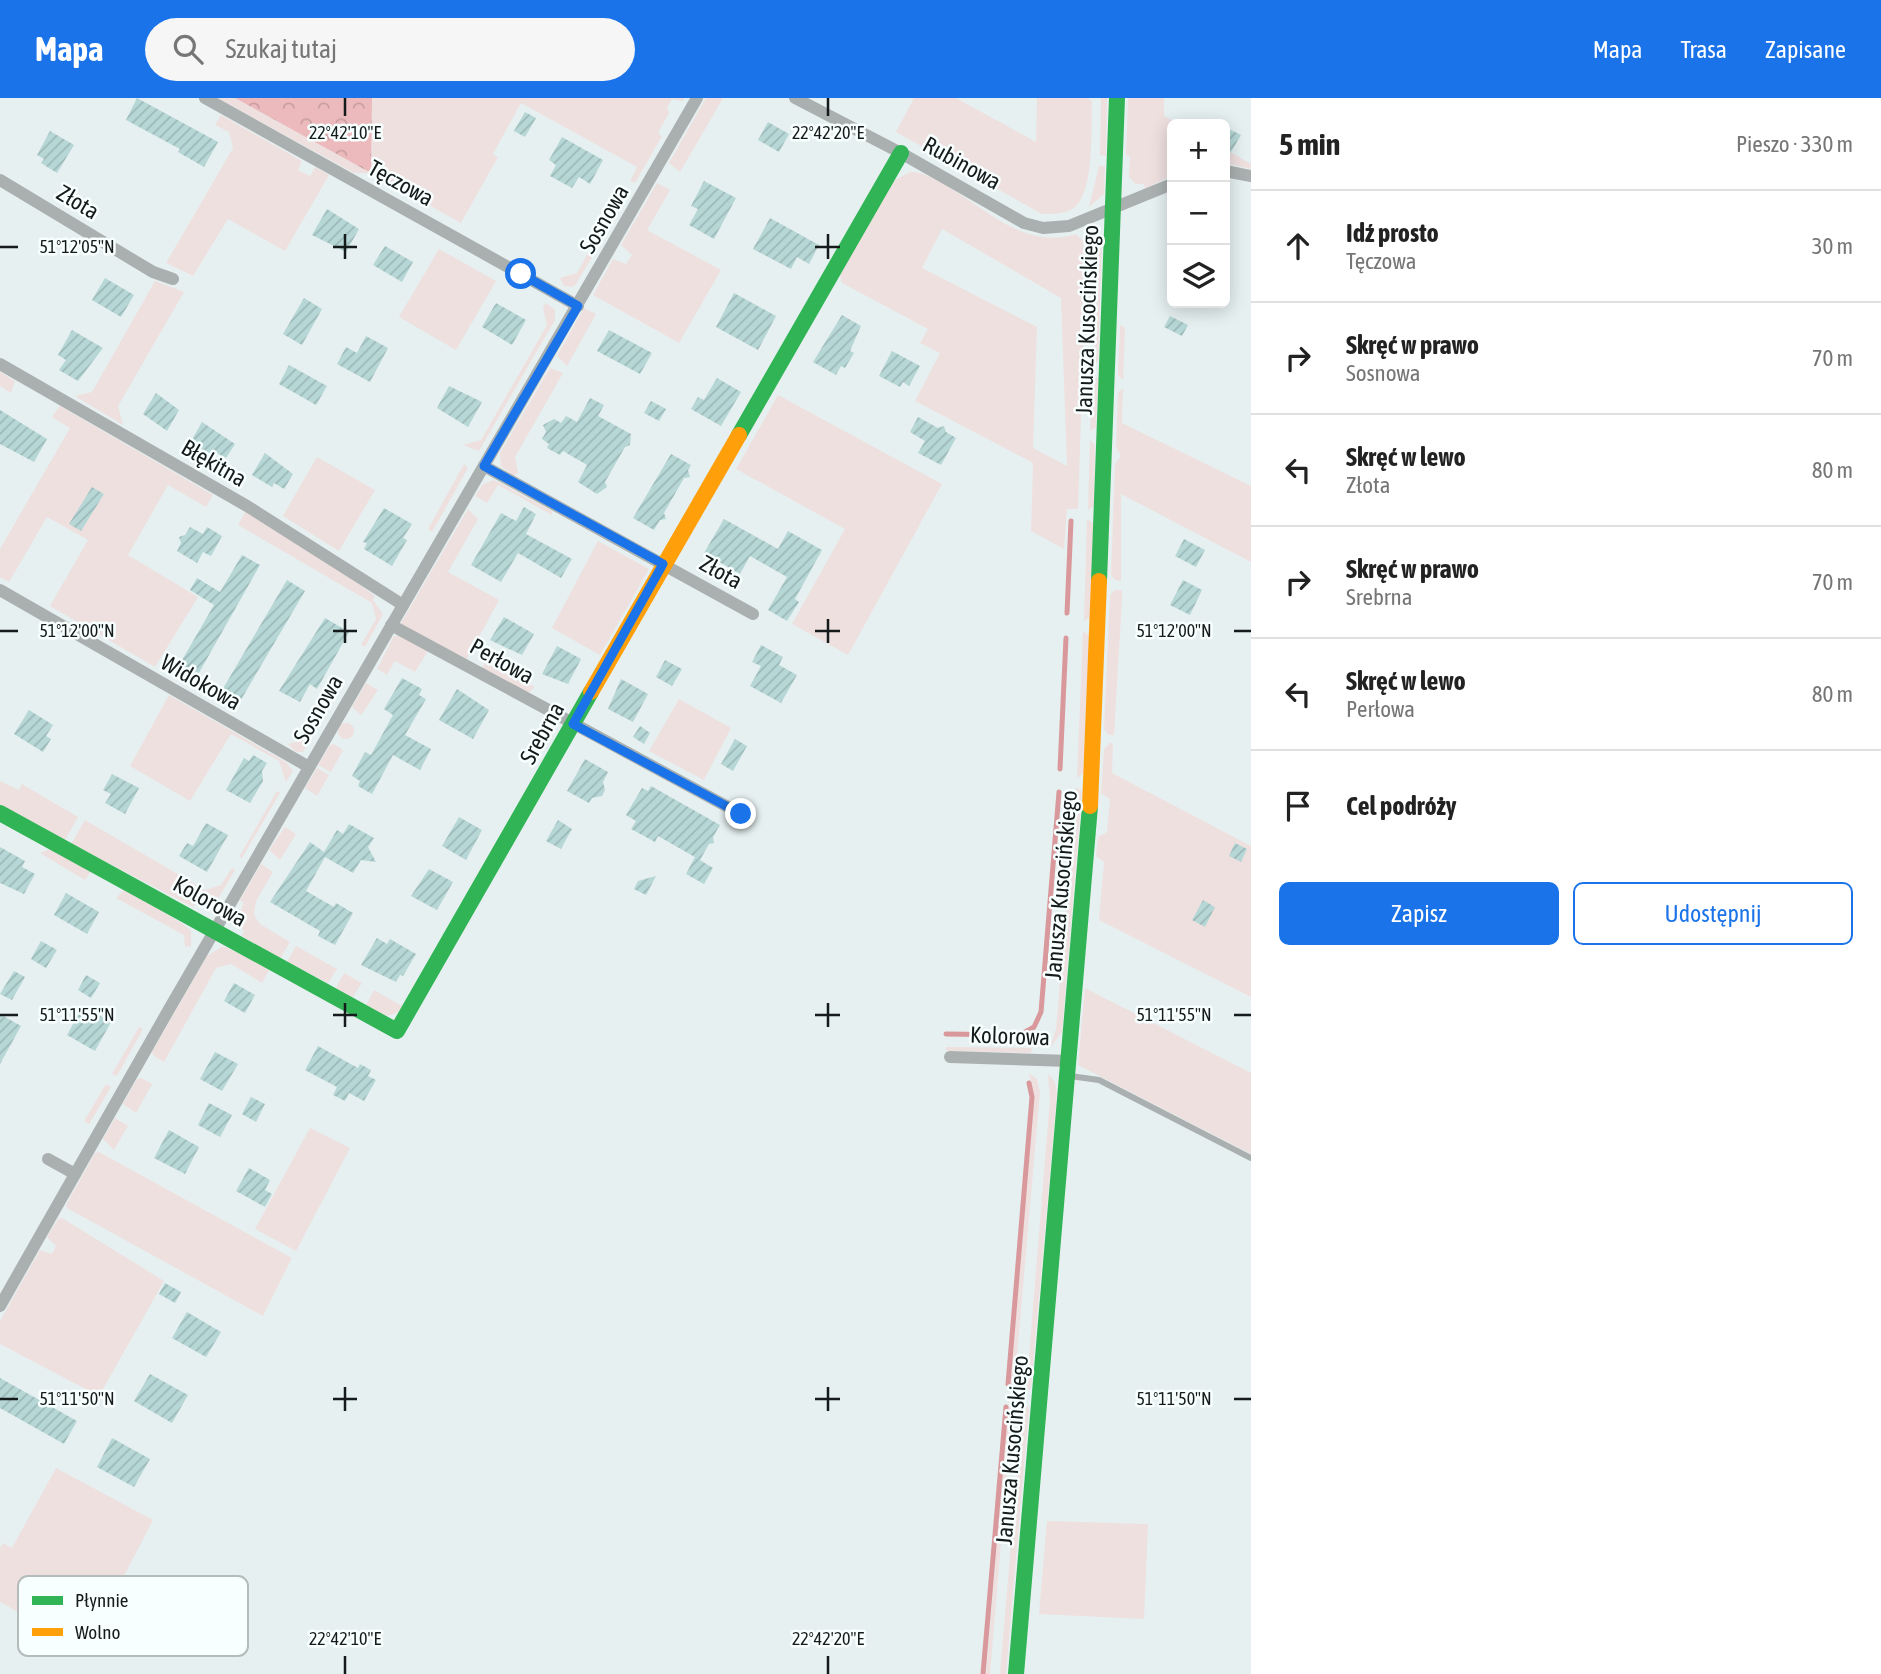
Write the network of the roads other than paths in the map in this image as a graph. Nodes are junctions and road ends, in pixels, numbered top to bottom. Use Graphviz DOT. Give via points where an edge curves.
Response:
graph roads {
  1 [pos="205,98"];
  2 [pos="698,98"];
  3 [pos="795,98"];
  4 [pos="1117,98"];
  5 [pos="901,153"];
  6 [pos="1230,172"];
  7 [pos="1251,176"];
  8 [pos="0,180"];
  9 [pos="1167,186"];
  10 [pos="1114,210"];
  11 [pos="173,279"];
  12 [pos="578,306"];
  13 [pos="0,364"];
  14 [pos="484,466"];
  15 [pos="663,564"];
  16 [pos="0,590"];
  17 [pos="403,605"];
  18 [pos="753,614"];
  19 [pos="391,625"];
  20 [pos="573,724"];
  21 [pos="309,767"];
  22 [pos="0,813"];
  23 [pos="741,814"];
  24 [pos="215,929"];
  25 [pos="397,1031"];
  26 [pos="950,1057"];
  27 [pos="1069,1068"];
  28 [pos="1251,1158"];
  29 [pos="48,1159"];
  30 [pos="75,1174"];
  31 [pos="0,1306"];
  32 [pos="1016,1674"];
  1 -- 12 [label="street, Tęczowa"];
  2 -- 12 [label="street, Sosnowa"];
  3 -- 5 [label="street, Rubinowa"];
  4 -- 10 [label="street, Janusza Kusocińskiego"];
  5 -- 10 [label="street, Rubinowa" via="1024,223 1062,228"];
  5 -- 15 [label="street, Srebrna"];
  6 -- 7 [label="street"];
  8 -- 11 [label="street, Złota" via="153,272"];
  9 -- 10 [label="street, Rubinowa"];
  10 -- 27 [label="street, Janusza Kusocińskiego" via="1093,771"];
  12 -- 14 [label="street, Sosnowa"];
  13 -- 17 [label="street, Błękitna" via="247,506"];
  14 -- 15 [label="street, Złota"];
  14 -- 17 [label="street, Sosnowa"];
  15 -- 18 [label="street, Złota"];
  15 -- 20 [label="street, Srebrna"];
  16 -- 21 [label="street, Widokowa"];
  17 -- 19 [label="street, Sosnowa"];
  19 -- 20 [label="street, Perłowa"];
  19 -- 21 [label="street, Sosnowa"];
  20 -- 23 [label="street, Perłowa"];
  20 -- 25 [label="street, Srebrna"];
  21 -- 24 [label="street, Sosnowa"];
  22 -- 24 [label="street, Kolorowa"];
  24 -- 25 [label="street, Kolorowa"];
  24 -- 30 [label="street, Sosnowa"];
  26 -- 27 [label="street, Kolorowa"];
  27 -- 28 [label="lane"];
  27 -- 32 [label="street, Janusza Kusocińskiego"];
  29 -- 30 [label="street"];
  30 -- 31 [label="street, Sosnowa"];
}
